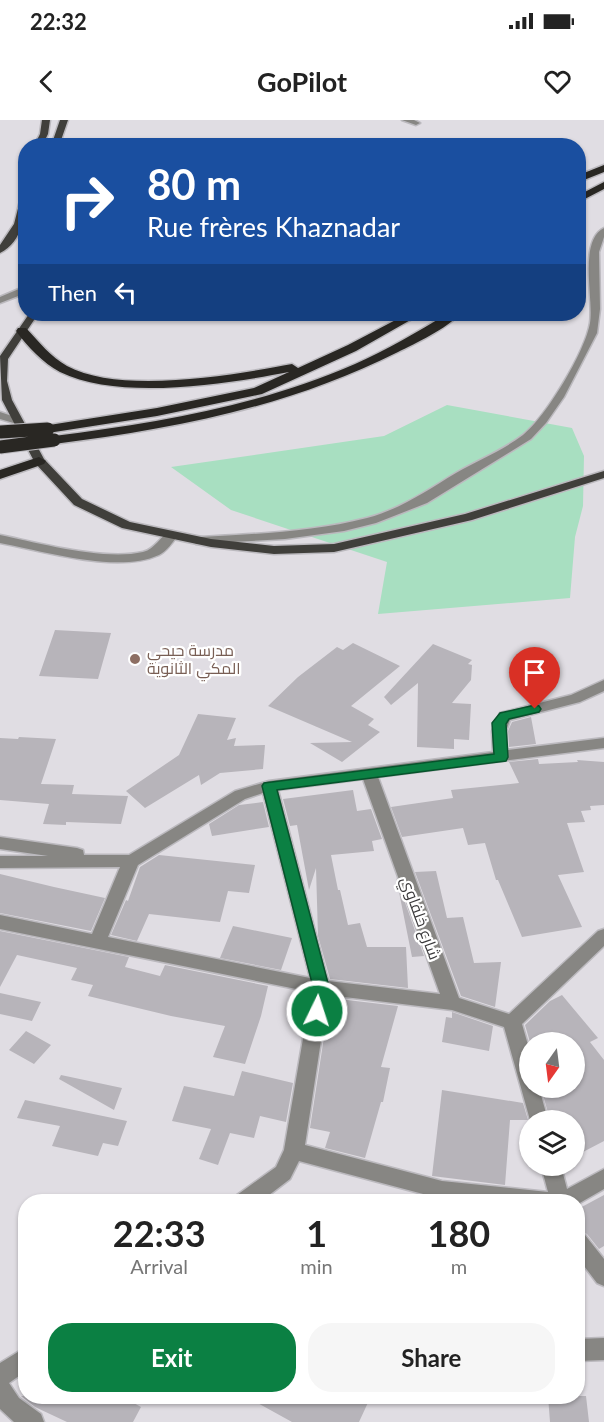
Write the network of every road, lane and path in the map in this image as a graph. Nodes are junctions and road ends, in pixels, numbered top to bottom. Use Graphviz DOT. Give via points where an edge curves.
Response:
graph roads {
  1 [pos="46,120"];
  2 [pos="64,120"];
  3 [pos="406,120"];
  4 [pos="416,123"];
  5 [pos="42,138"];
  6 [pos="58,138"];
  7 [pos="604,168"];
  8 [pos="586,176"];
  9 [pos="604,184"];
  10 [pos="586,195"];
  11 [pos="18,226"];
  12 [pos="604,231"];
  13 [pos="0,250"];
  14 [pos="18,292"];
  15 [pos="0,300"];
  16 [pos="28,321"];
  17 [pos="403,321"];
  18 [pos="443,321"];
  19 [pos="22,331"];
  20 [pos="326,361"];
  21 [pos="0,416"];
  22 [pos="17,421"];
  23 [pos="0,432"];
  24 [pos="51,435"];
  25 [pos="0,447"];
  26 [pos="39,461"];
  27 [pos="604,474"];
  28 [pos="0,475"];
  29 [pos="172,535"];
  30 [pos="0,539"];
  31 [pos="200,541"];
  32 [pos="604,685"];
  33 [pos="604,743"];
  34 [pos="501,757"];
  35 [pos="369,774"];
  36 [pos="269,786"];
  37 [pos="0,843"];
  38 [pos="131,861"];
  39 [pos="0,862"];
  40 [pos="0,922"];
  41 [pos="604,936"];
  42 [pos="98,943"];
  43 [pos="321,987"];
  44 [pos="452,1003"];
  45 [pos="512,1022"];
  46 [pos="519,1047"];
  47 [pos="294,1151"];
  48 [pos="554,1176"];
  49 [pos="604,1178"];
  50 [pos="255,1194"];
  51 [pos="479,1194"];
  52 [pos="560,1194"];
  53 [pos="576,1194"];
  54 [pos="585,1251"];
  55 [pos="604,1276"];
  56 [pos="604,1349"];
  57 [pos="585,1350"];
  58 [pos="18,1364"];
  59 [pos="0,1376"];
  60 [pos="0,1389"];
  61 [pos="33,1422"];
  1 -- 5 [label="main road"];
  2 -- 6 [label="main road"];
  3 -- 4 [label="street"];
  7 -- 8 [label="highway"];
  9 -- 10 [label="highway"];
  11 -- 13 [label="main road"];
  12 -- 31 [label="street" via="598,236 594,260 593,331 556,402 534,431 422,501 368,520 315,531"];
  14 -- 15 [label="street"];
  16 -- 19 [label="main road"];
  17 -- 20 [label="highway"];
  18 -- 24 [label="highway" via="366,365 276,399 190,421 124,432"];
  19 -- 20 [label="highway" via="45,356 63,368 121,382 191,384"];
  19 -- 22 [label="main road" via="3,358 2,381"];
  20 -- 24 [label="highway" via="258,391"];
  21 -- 22 [label="street"];
  22 -- 26 [label="main road"];
  23 -- 24 [label="highway, bridge"];
  24 -- 25 [label="highway, bridge"];
  26 -- 28 [label="highway"];
  26 -- 29 [label="main road" via="78,502 126,525"];
  27 -- 31 [label="main road" via="468,517 334,548 274,550"];
  29 -- 30 [label="street" via="157,551 132,558"];
  29 -- 31 [label="main road"];
  32 -- 34 [label="street" via="575,699 505,716 498,732"];
  33 -- 34 [label="street"];
  34 -- 35 [label="street"];
  35 -- 36 [label="street"];
  35 -- 44 [label="street, شارع خلفاوي"];
  36 -- 38 [label="street" via="240,795"];
  36 -- 43 [label="street"];
  37 -- 38 [label="street"];
  38 -- 39 [label="street"];
  38 -- 42 [label="street"];
  40 -- 42 [label="street"];
  41 -- 45 [label="street"];
  42 -- 43 [label="street"];
  43 -- 44 [label="street"];
  43 -- 47 [label="street"];
  44 -- 45 [label="street"];
  45 -- 46 [label="street"];
  47 -- 50 [label="street" via="283,1173"];
  47 -- 51 [label="street" via="442,1190"];
  48 -- 52 [label="street"];
  49 -- 53 [label="street"];
  54 -- 55 [label="street"];
  56 -- 57 [label="street"];
  58 -- 59 [label="street"];
  60 -- 61 [label="street" via="11,1406"];
}
